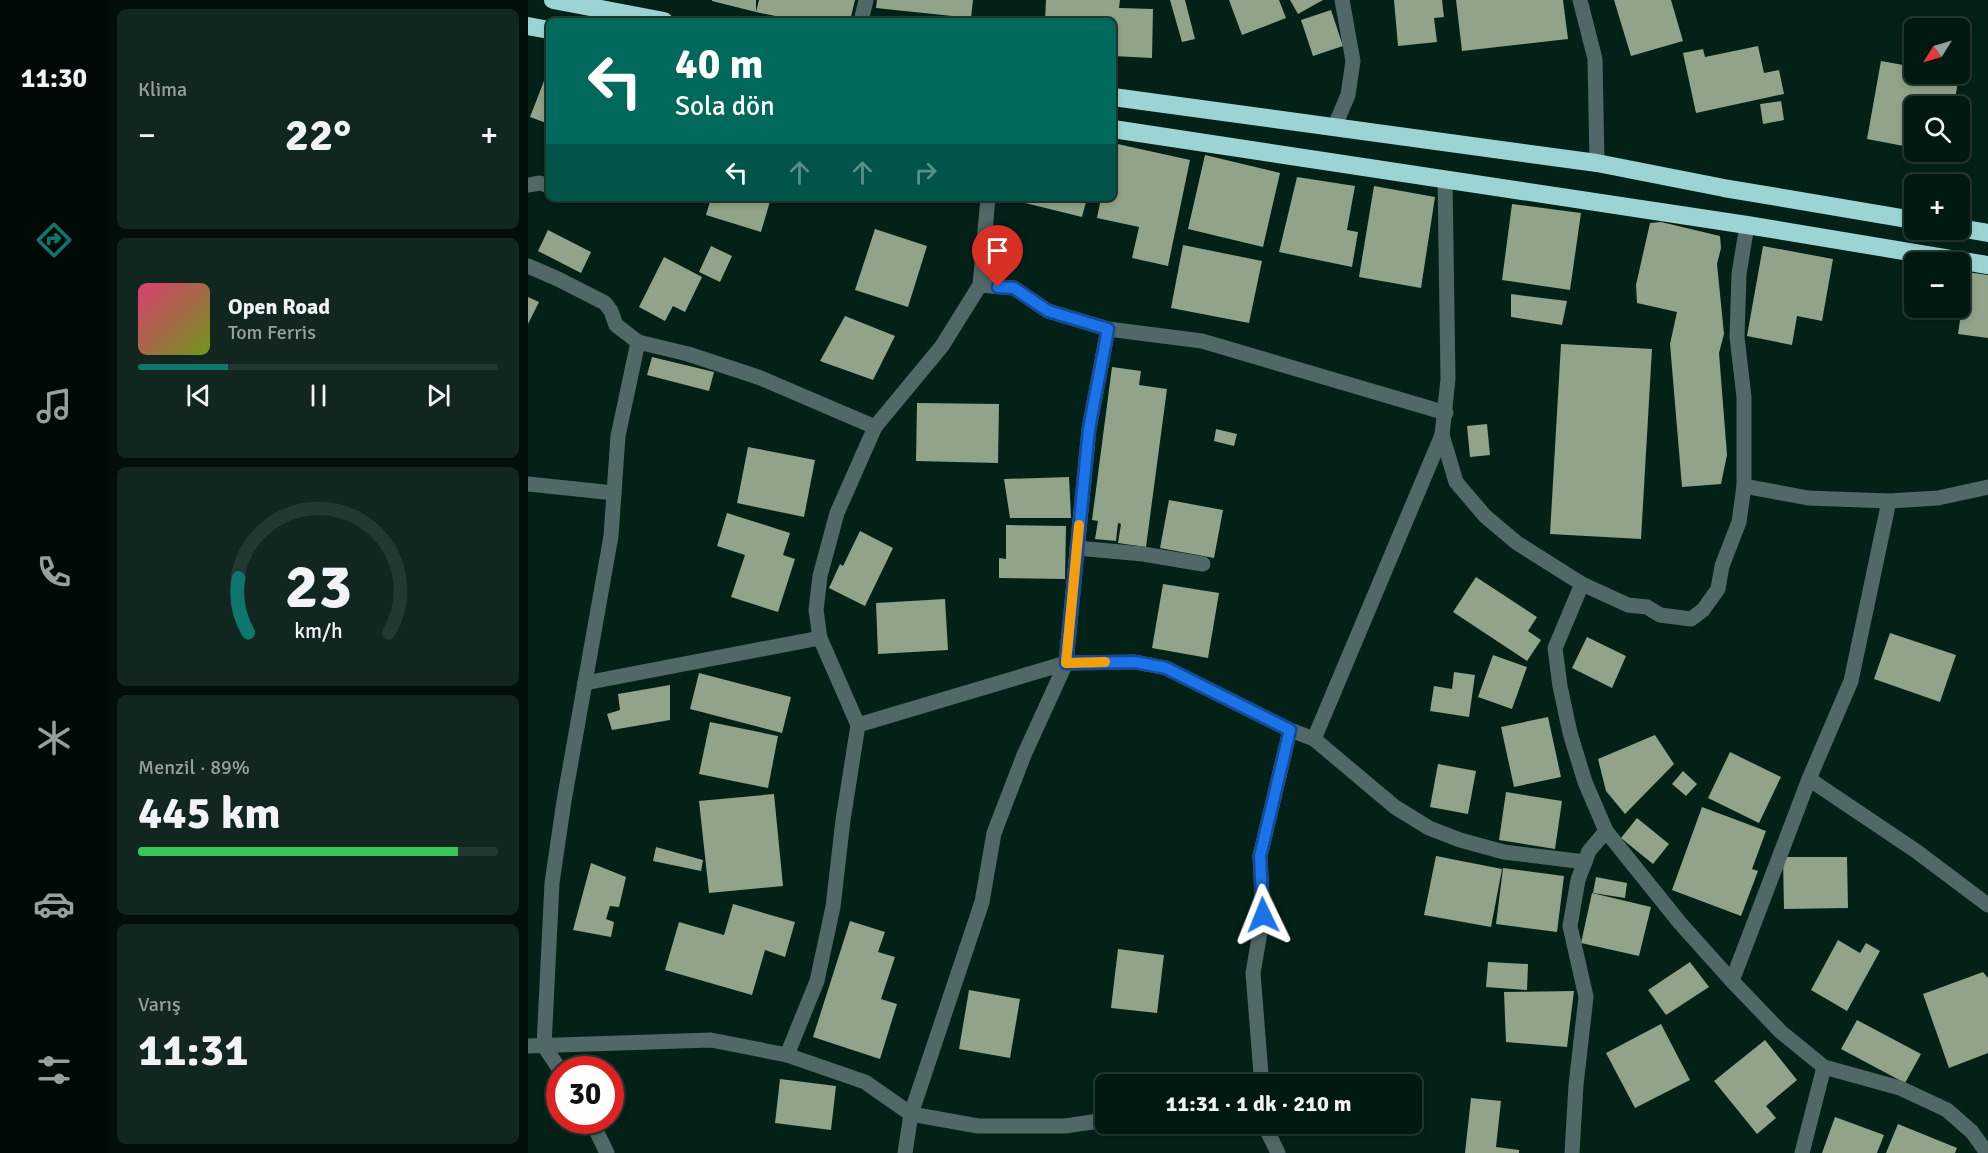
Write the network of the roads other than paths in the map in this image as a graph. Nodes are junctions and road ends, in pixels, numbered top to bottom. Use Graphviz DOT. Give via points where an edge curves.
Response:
graph roads {
  1 [pos="553,0"];
  2 [pos="866,0"];
  3 [pos="1342,0"];
  4 [pos="1580,0"];
  5 [pos="648,18"];
  6 [pos="862,18"];
  7 [pos="528,26"];
  8 [pos="546,29"];
  9 [pos="1116,97"];
  10 [pos="1334,128"];
  11 [pos="1116,129"];
  12 [pos="1597,162"];
  13 [pos="1445,178"];
  14 [pos="528,185"];
  15 [pos="546,185"];
  16 [pos="988,201"];
  17 [pos="1904,218"];
  18 [pos="1747,225"];
  19 [pos="1970,230"];
  20 [pos="1988,233"];
  21 [pos="528,266"];
  22 [pos="1988,266"];
  23 [pos="980,285"];
  24 [pos="1108,329"];
  25 [pos="638,342"];
  26 [pos="1446,413"];
  27 [pos="875,427"];
  28 [pos="1442,435"];
  29 [pos="528,484"];
  30 [pos="1744,486"];
  31 [pos="1988,487"];
  32 [pos="614,493"];
  33 [pos="1889,501"];
  34 [pos="1077,548"];
  35 [pos="1203,564"];
  36 [pos="1582,584"];
  37 [pos="820,639"];
  38 [pos="1066,663"];
  39 [pos="585,683"];
  40 [pos="858,725"];
  41 [pos="1290,730"];
  42 [pos="1314,739"];
  43 [pos="1809,779"];
  44 [pos="1606,831"];
  45 [pos="1585,862"];
  46 [pos="1988,905"];
  47 [pos="1732,981"];
  48 [pos="536,1046"];
  49 [pos="788,1055"];
  50 [pos="1824,1067"];
  51 [pos="1261,1074"];
  52 [pos="911,1114"];
  53 [pos="1095,1121"];
  54 [pos="598,1134"];
  55 [pos="1269,1134"];
  56 [pos="607,1153"];
  57 [pos="905,1153"];
  58 [pos="1278,1153"];
  59 [pos="1572,1153"];
  60 [pos="1803,1153"];
  61 [pos="1987,1153"];
  1 -- 5 [label="highway"];
  2 -- 6 [label="street"];
  3 -- 10 [label="street" via="1353,61 1348,95"];
  4 -- 12 [label="street" via="1595,59"];
  7 -- 8 [label="highway"];
  9 -- 10 [label="highway"];
  10 -- 12 [label="highway"];
  11 -- 13 [label="highway"];
  12 -- 17 [label="highway"];
  13 -- 18 [label="highway"];
  13 -- 26 [label="street"];
  14 -- 15 [label="street"];
  16 -- 23 [label="street"];
  18 -- 22 [label="highway"];
  18 -- 30 [label="street" via="1739,274 1737,338 1744,397"];
  19 -- 20 [label="highway"];
  21 -- 25 [label="street" via="605,303 616,325"];
  23 -- 24 [label="street" via="1014,288 1048,311"];
  23 -- 27 [label="street" via="942,346"];
  24 -- 26 [label="street" via="1202,341"];
  24 -- 34 [label="street" via="1089,429"];
  25 -- 27 [label="street" via="758,376"];
  25 -- 32 [label="street" via="618,436"];
  26 -- 28 [label="street"];
  27 -- 37 [label="street" via="837,513 820,576 816,610"];
  28 -- 36 [label="street" via="1456,482 1485,516 1517,543"];
  28 -- 42 [label="street"];
  29 -- 32 [label="street"];
  30 -- 33 [label="street" via="1808,498"];
  30 -- 36 [label="street" via="1739,522 1722,566 1718,589 1691,619 1660,615"];
  31 -- 33 [label="street" via="1938,498"];
  32 -- 39 [label="street"];
  33 -- 43 [label="street" via="1851,681"];
  34 -- 35 [label="street"];
  34 -- 38 [label="street"];
  36 -- 44 [label="street" via="1555,648 1570,733"];
  37 -- 39 [label="street"];
  37 -- 40 [label="street"];
  38 -- 40 [label="street"];
  38 -- 41 [label="street" via="1135,662 1166,668"];
  38 -- 52 [label="street" via="1024,755 994,834 982,902"];
  39 -- 48 [label="street" via="552,883"];
  40 -- 49 [label="street" via="833,907 818,981"];
  41 -- 42 [label="street"];
  41 -- 51 [label="street" via="1260,856 1263,915 1253,973"];
  42 -- 45 [label="street" via="1395,807 1429,828 1504,852"];
  43 -- 46 [label="street"];
  43 -- 47 [label="street"];
  44 -- 45 [label="street"];
  44 -- 47 [label="street"];
  45 -- 59 [label="street" via="1570,926 1586,997"];
  47 -- 50 [label="street" via="1781,1032"];
  48 -- 49 [label="street" via="711,1040"];
  49 -- 52 [label="street" via="865,1082"];
  50 -- 60 [label="street"];
  50 -- 61 [label="street" via="1900,1088 1947,1110 1972,1132"];
  52 -- 53 [label="street" via="978,1126"];
  52 -- 57 [label="street"];
  54 -- 56 [label="street"];
  55 -- 58 [label="street"];
}
